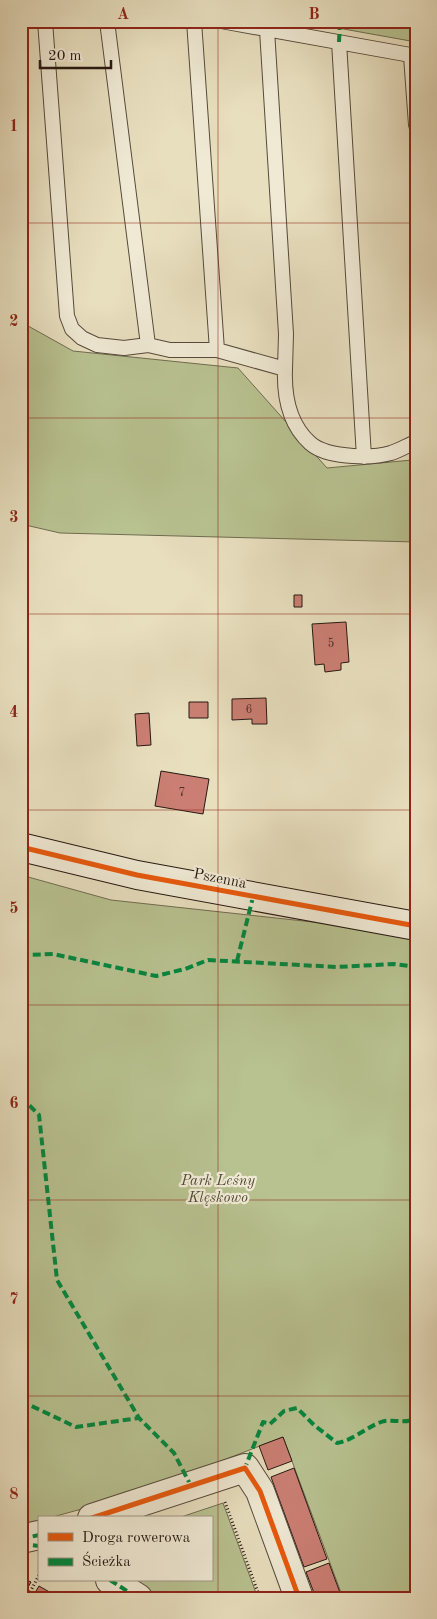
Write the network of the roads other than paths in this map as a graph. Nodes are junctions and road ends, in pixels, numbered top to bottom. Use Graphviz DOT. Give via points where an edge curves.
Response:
graph roads {
  1 [pos="45,21"];
  2 [pos="107,21"];
  3 [pos="194,21"];
  4 [pos="228,22"];
  5 [pos="267,30"];
  6 [pos="339,42"];
  7 [pos="413,56"];
  8 [pos="416,125"];
  9 [pos="148,345"];
  10 [pos="217,350"];
  11 [pos="285,369"];
  12 [pos="416,442"];
  13 [pos="364,456"];
  14 [pos="21,846"];
  15 [pos="416,926"];
  16 [pos="98,1516"];
  17 [pos="38,1535"];
  18 [pos="21,1540"];
  19 [pos="21,1544"];
  20 [pos="38,1546"];
  21 [pos="113,1582"];
  22 [pos="138,1598"];
  23 [pos="299,1598"];
  1 -- 9 [label="lane" via="67,316 72,329 97,345 124,348"];
  2 -- 9 [label="lane"];
  3 -- 10 [label="lane"];
  4 -- 5 [label="lane"];
  5 -- 6 [label="lane"];
  5 -- 11 [label="lane" via="286,334"];
  6 -- 7 [label="lane"];
  6 -- 13 [label="lane"];
  7 -- 8 [label="lane"];
  9 -- 10 [label="lane" via="170,350"];
  10 -- 11 [label="lane"];
  11 -- 13 [label="lane" via="288,408 310,443 332,454"];
  12 -- 13 [label="lane" via="391,453"];
  14 -- 15 [label="street, Pszenna" via="156,878"];
  16 -- 23 [label="street" via="245,1468 260,1491"];
  17 -- 18 [label="street"];
  19 -- 20 [label="street"];
  21 -- 22 [label="street"];
}
